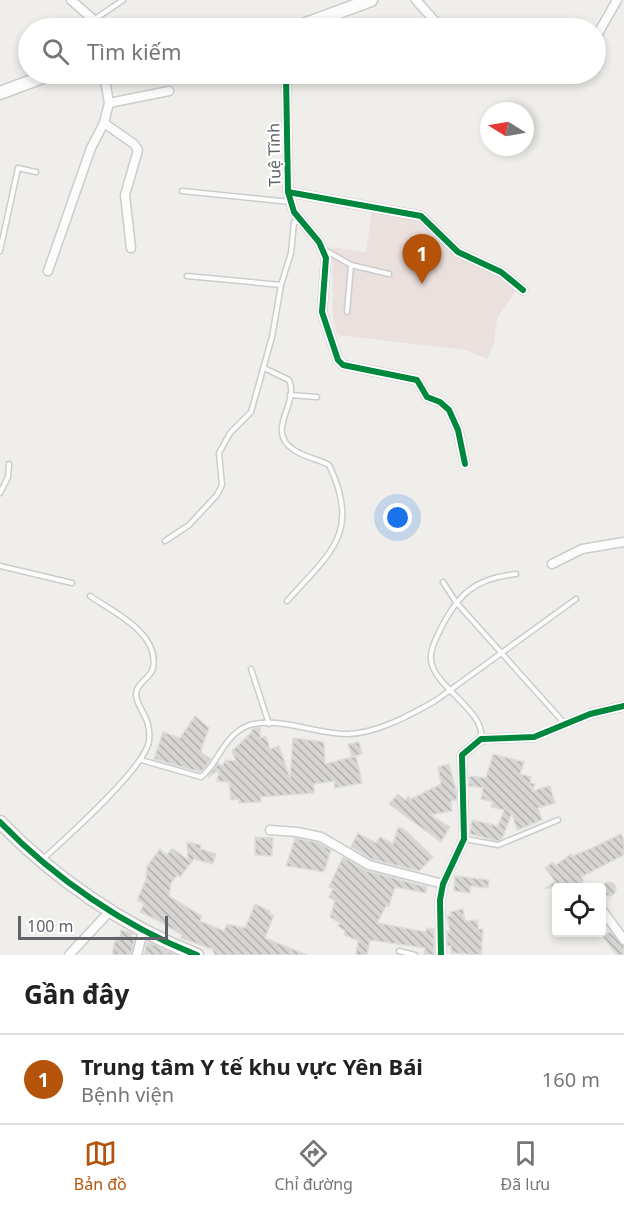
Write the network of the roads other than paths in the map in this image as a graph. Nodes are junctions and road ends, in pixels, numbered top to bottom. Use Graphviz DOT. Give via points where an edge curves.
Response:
graph roads {
  1 [pos="71,0"];
  2 [pos="123,0"];
  3 [pos="370,0"];
  4 [pos="416,0"];
  5 [pos="617,0"];
  6 [pos="92,18"];
  7 [pos="97,18"];
  8 [pos="322,18"];
  9 [pos="432,18"];
  10 [pos="606,19"];
  11 [pos="24,84"];
  12 [pos="106,84"];
  13 [pos="286,84"];
  14 [pos="168,91"];
  15 [pos="0,93"];
  16 [pos="109,102"];
  17 [pos="104,123"];
  18 [pos="36,172"];
  19 [pos="182,191"];
  20 [pos="288,192"];
  21 [pos="291,202"];
  22 [pos="301,222"];
  23 [pos="131,248"];
  24 [pos="322,248"];
  25 [pos="0,252"];
  26 [pos="351,265"];
  27 [pos="48,271"];
  28 [pos="389,274"];
  29 [pos="187,276"];
  30 [pos="281,285"];
  31 [pos="523,290"];
  32 [pos="347,312"];
  33 [pos="264,368"];
  34 [pos="290,395"];
  35 [pos="317,397"];
  36 [pos="9,464"];
  37 [pos="465,464"];
  38 [pos="0,493"];
  39 [pos="165,541"];
  40 [pos="624,542"];
  41 [pos="552,564"];
  42 [pos="0,566"];
  43 [pos="516,574"];
  44 [pos="443,582"];
  45 [pos="72,584"];
  46 [pos="90,596"];
  47 [pos="576,599"];
  48 [pos="287,601"];
  49 [pos="456,602"];
  50 [pos="502,653"];
  51 [pos="251,669"];
  52 [pos="450,690"];
  53 [pos="624,705"];
  54 [pos="269,724"];
  55 [pos="565,724"];
  56 [pos="481,739"];
  57 [pos="141,760"];
  58 [pos="558,820"];
  59 [pos="0,822"];
  60 [pos="270,830"];
  61 [pos="464,839"];
  62 [pos="42,860"];
  63 [pos="443,884"];
  64 [pos="111,910"];
  65 [pos="606,915"];
  66 [pos="143,930"];
  67 [pos="624,940"];
  68 [pos="399,951"];
  69 [pos="69,955"];
  70 [pos="138,955"];
  71 [pos="197,955"];
  72 [pos="415,955"];
  73 [pos="441,955"];
  1 -- 6 [label="street"];
  2 -- 7 [label="lane"];
  3 -- 8 [label="street"];
  4 -- 9 [label="street"];
  5 -- 10 [label="street"];
  11 -- 15 [label="street"];
  12 -- 16 [label="street"];
  13 -- 20 [label="street, Tuệ Tĩnh"];
  14 -- 16 [label="street"];
  16 -- 17 [label="street"];
  17 -- 23 [label="street" via="138,150 125,195"];
  17 -- 27 [label="street" via="91,148"];
  18 -- 25 [label="lane" via="18,168"];
  19 -- 21 [label="lane"];
  20 -- 21 [label="street, Tuệ Tĩnh"];
  20 -- 31 [label="street" via="421,216 458,252 501,272"];
  21 -- 22 [label="street, Tuệ Tĩnh"];
  22 -- 24 [label="street, Tuệ Tĩnh"];
  22 -- 30 [label="lane" via="294,222 288,268"];
  24 -- 26 [label="lane"];
  24 -- 37 [label="street" via="326,258 322,312 338,360 343,365 417,380 427,397 449,410"];
  26 -- 28 [label="lane"];
  26 -- 32 [label="lane"];
  29 -- 30 [label="lane"];
  30 -- 33 [label="lane"];
  33 -- 34 [label="lane" via="289,380"];
  33 -- 39 [label="lane" via="251,412 222,446 222,485 217,495 189,525"];
  34 -- 35 [label="lane"];
  34 -- 48 [label="lane" via="281,423 283,439 295,451 329,465 342,519 336,544"];
  36 -- 38 [label="lane" via="9,477"];
  40 -- 41 [label="street" via="582,549"];
  42 -- 45 [label="lane"];
  43 -- 49 [label="lane" via="478,584"];
  44 -- 49 [label="lane"];
  46 -- 57 [label="lane" via="140,631 153,658 153,671 136,695 150,732"];
  47 -- 50 [label="lane"];
  49 -- 50 [label="lane"];
  49 -- 52 [label="lane" via="437,637 431,659"];
  50 -- 52 [label="lane"];
  50 -- 55 [label="lane"];
  51 -- 54 [label="lane"];
  52 -- 54 [label="lane" via="413,714 349,734"];
  52 -- 56 [label="lane" via="480,724"];
  53 -- 55 [label="street"];
  54 -- 57 [label="lane" via="255,724 237,732 201,777"];
  55 -- 56 [label="street" via="534,737"];
  56 -- 61 [label="street" via="462,755"];
  57 -- 62 [label="lane"];
  58 -- 61 [label="lane" via="498,845"];
  59 -- 62 [label="street"];
  60 -- 63 [label="street" via="321,837 369,865"];
  61 -- 63 [label="street"];
  62 -- 64 [label="street"];
  63 -- 73 [label="street"];
  64 -- 66 [label="street"];
  64 -- 69 [label="street"];
  65 -- 67 [label="street"];
  66 -- 70 [label="street"];
  66 -- 71 [label="street"];
  68 -- 72 [label="lane"];
}
